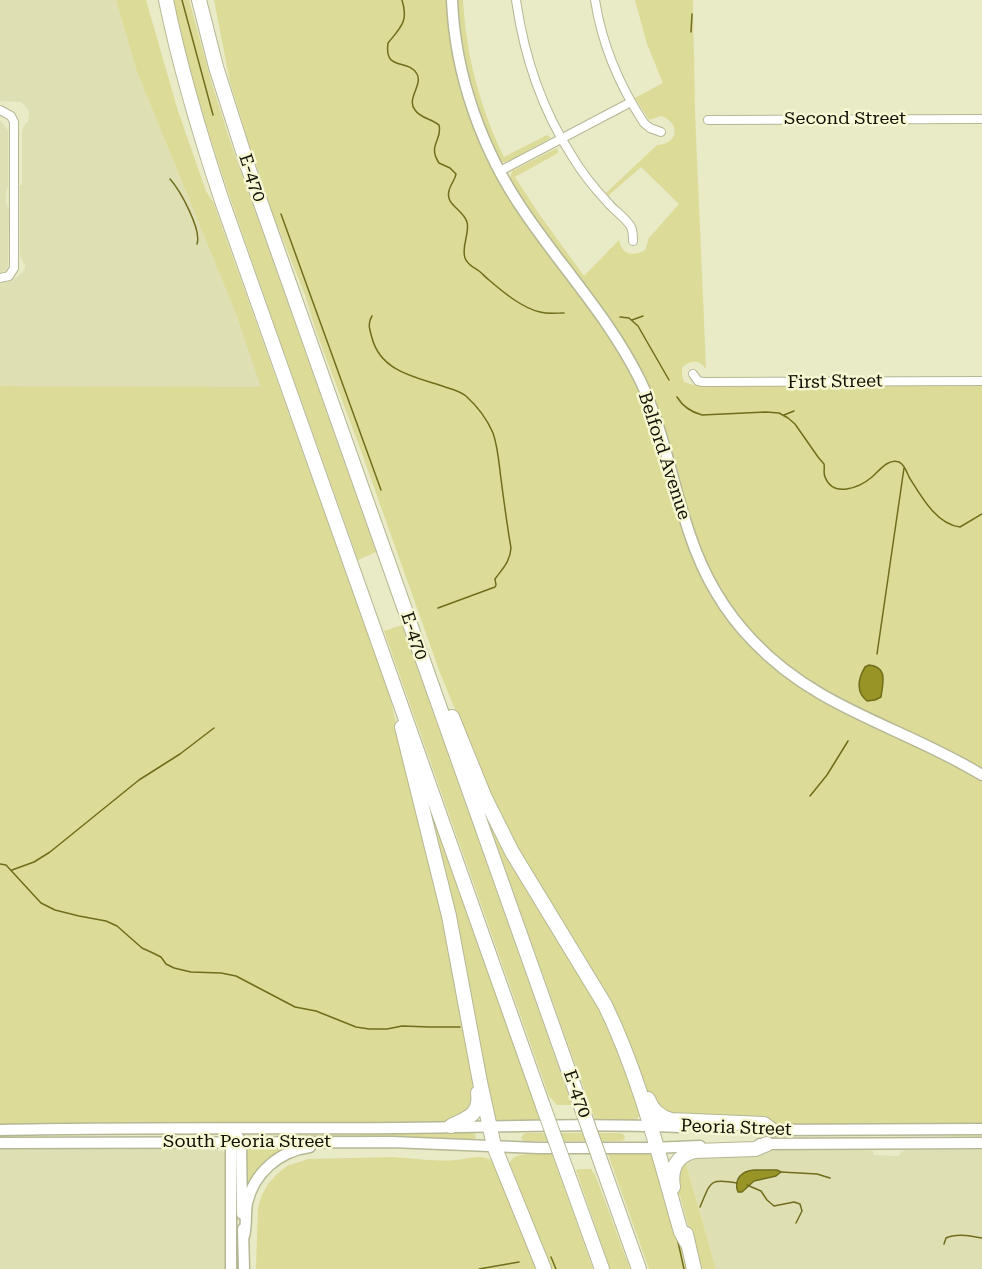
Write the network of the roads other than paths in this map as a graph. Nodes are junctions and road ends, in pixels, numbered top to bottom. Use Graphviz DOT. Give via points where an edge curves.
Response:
graph roads {
  1 [pos="166,0"];
  2 [pos="199,0"];
  3 [pos="452,0"];
  4 [pos="516,0"];
  5 [pos="595,0"];
  6 [pos="631,102"];
  7 [pos="0,110"];
  8 [pos="982,119"];
  9 [pos="708,120"];
  10 [pos="661,132"];
  11 [pos="561,139"];
  12 [pos="500,171"];
  13 [pos="633,241"];
  14 [pos="0,278"];
  15 [pos="693,374"];
  16 [pos="982,381"];
  17 [pos="412,630"];
  18 [pos="387,664"];
  19 [pos="982,775"];
  20 [pos="628,1057"];
  21 [pos="478,1067"];
  22 [pos="451,1126"];
  23 [pos="489,1126"];
  24 [pos="650,1126"];
  25 [pos="235,1128"];
  26 [pos="982,1129"];
  27 [pos="0,1130"];
  28 [pos="769,1137"];
  29 [pos="236,1142"];
  30 [pos="338,1142"];
  31 [pos="0,1143"];
  32 [pos="947,1143"];
  33 [pos="982,1143"];
  34 [pos="494,1146"];
  35 [pos="657,1148"];
  36 [pos="982,1148"];
  37 [pos="244,1236"];
  38 [pos="687,1243"];
  39 [pos="231,1269"];
  40 [pos="244,1269"];
  41 [pos="544,1269"];
  42 [pos="602,1269"];
  43 [pos="639,1269"];
  44 [pos="694,1269"];
  1 -- 18 [label="highway, E-470" via="193,109 222,201"];
  2 -- 17 [label="highway, E-470" via="248,167"];
  3 -- 12 [label="main road, Belford Avenue" via="465,83"];
  4 -- 11 [label="street" via="532,75"];
  5 -- 6 [label="street" via="606,49"];
  6 -- 10 [label="street" via="646,126"];
  6 -- 11 [label="street"];
  7 -- 14 [label="street" via="14,122 14,265 11,274"];
  8 -- 9 [label="street, Second Street"];
  11 -- 12 [label="street"];
  11 -- 13 [label="street" via="593,185 630,226"];
  12 -- 19 [label="main road, Belford Avenue" via="526,215 609,327 635,370 659,428 697,554 739,625 771,659 812,690"];
  15 -- 16 [label="street, First Street" via="703,382"];
  17 -- 20 [label="highway" via="428,655 504,837 605,1005"];
  17 -- 43 [label="highway, E-470, bridge"];
  18 -- 21 [label="highway" via="449,916"];
  18 -- 42 [label="highway, E-470, bridge"];
  20 -- 24 [label="highway"];
  20 -- 28 [label="highway" via="651,1106 663,1118 764,1125"];
  21 -- 22 [label="highway" via="478,1106 469,1117"];
  21 -- 23 [label="highway"];
  22 -- 23 [label="main road, South Peoria Street"];
  22 -- 25 [label="main road, South Peoria Street"];
  23 -- 24 [label="main road, Peoria Street"];
  23 -- 34 [label="highway"];
  24 -- 28 [label="main road, Peoria Street"];
  24 -- 35 [label="highway"];
  25 -- 27 [label="main road, South Peoria Street"];
  25 -- 29 [label="main road"];
  26 -- 28 [label="main road, Peoria Street"];
  28 -- 32 [label="main road, Peoria Street"];
  28 -- 35 [label="main road, Peoria Street"];
  28 -- 38 [label="highway" via="755,1149 692,1152 678,1160 673,1184"];
  29 -- 30 [label="main road, South Peoria Street"];
  29 -- 31 [label="main road, South Peoria Street"];
  29 -- 37 [label="main road"];
  29 -- 39 [label="main road"];
  30 -- 34 [label="main road, South Peoria Street"];
  30 -- 37 [label="main road" via="292,1152 265,1170 250,1192"];
  32 -- 33 [label="main road, Peoria Street"];
  32 -- 36 [label="main road" via="957,1148"];
  34 -- 35 [label="main road, Peoria Street"];
  34 -- 41 [label="highway"];
  35 -- 38 [label="highway"];
  37 -- 40 [label="main road"];
  38 -- 44 [label="highway"];
}
